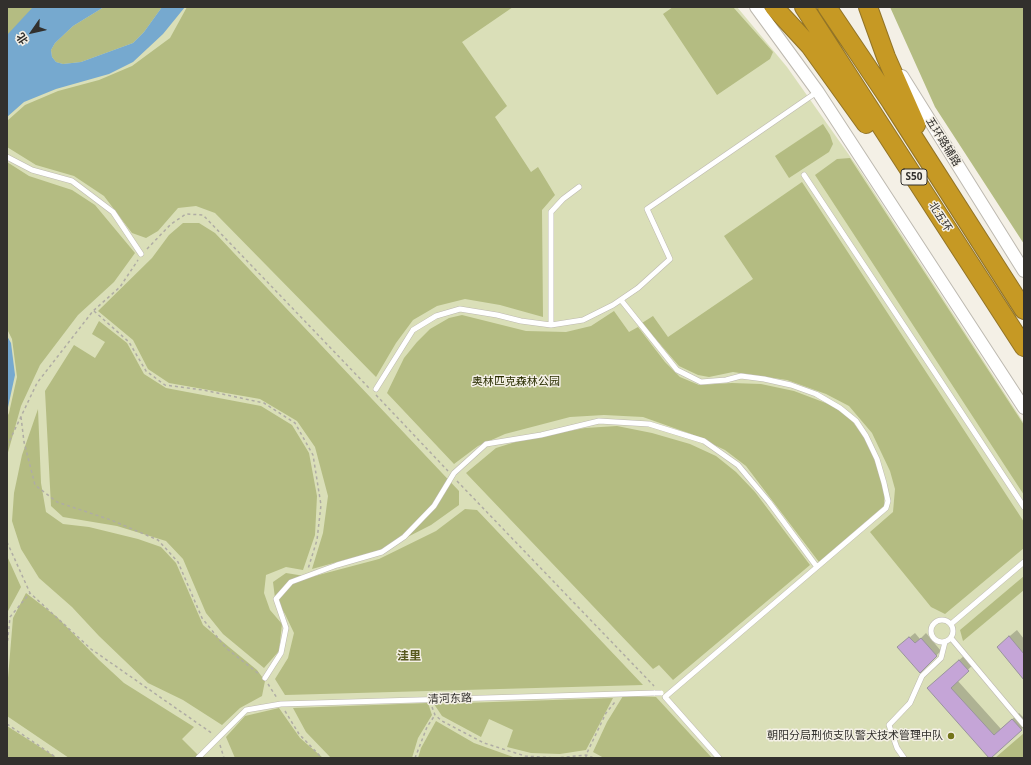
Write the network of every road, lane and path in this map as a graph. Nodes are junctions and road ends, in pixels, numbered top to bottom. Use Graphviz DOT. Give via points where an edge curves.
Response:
graph roads {
  1 [pos="756,7"];
  2 [pos="774,7"];
  3 [pos="804,7"];
  4 [pos="827,7"];
  5 [pos="868,7"];
  6 [pos="872,7"];
  7 [pos="818,92"];
  8 [pos="7,157"];
  9 [pos="933,168"];
  10 [pos="804,175"];
  11 [pos="579,187"];
  12 [pos="949,231"];
  13 [pos="141,254"];
  14 [pos="1024,272"];
  15 [pos="621,300"];
  16 [pos="1024,310"];
  17 [pos="93,311"];
  18 [pos="551,325"];
  19 [pos="1024,347"];
  20 [pos="369,388"];
  21 [pos="375,392"];
  22 [pos="1024,408"];
  23 [pos="21,417"];
  24 [pos="7,446"];
  25 [pos="452,475"];
  26 [pos="1024,507"];
  27 [pos="7,542"];
  28 [pos="1024,562"];
  29 [pos="817,566"];
  30 [pos="306,576"];
  31 [pos="30,593"];
  32 [pos="951,624"];
  33 [pos="951,638"];
  34 [pos="945,642"];
  35 [pos="7,648"];
  36 [pos="265,678"];
  37 [pos="621,694"];
  38 [pos="660,695"];
  39 [pos="430,700"];
  40 [pos="281,704"];
  41 [pos="435,715"];
  42 [pos="7,724"];
  43 [pos="1024,725"];
  44 [pos="218,737"];
  45 [pos="586,755"];
  46 [pos="57,758"];
  47 [pos="198,758"];
  48 [pos="224,758"];
  49 [pos="322,758"];
  50 [pos="415,758"];
  51 [pos="586,758"];
  52 [pos="594,758"];
  53 [pos="719,758"];
  54 [pos="904,758"];
  1 -- 7 [label="street"];
  2 -- 12 [label="highway" via="810,46 860,116"];
  3 -- 12 [label="highway, 北五环 / S50"];
  4 -- 9 [label="highway, 北五环 / S50"];
  5 -- 9 [label="highway" via="886,57"];
  6 -- 14 [label="street, 五环路辅路" via="903,78"];
  7 -- 15 [label="lane" via="647,208 670,259"];
  7 -- 22 [label="street"];
  8 -- 13 [label="lane" via="32,170 72,181 113,212"];
  9 -- 16 [label="highway, 北五环 / S50"];
  10 -- 26 [label="lane"];
  11 -- 18 [label="lane" via="563,198 551,212"];
  12 -- 19 [label="highway, 北五环 / S50"];
  13 -- 17 [label="path" via="120,287"];
  13 -- 20 [label="path" via="171,224 186,214 203,215"];
  15 -- 18 [label="lane" via="583,320"];
  15 -- 29 [label="lane" via="677,370 701,382 741,376 791,385 816,394 856,421 877,459 888,501 886,508"];
  17 -- 23 [label="path" via="37,383"];
  17 -- 30 [label="path" via="129,342 146,371 165,385 264,403 295,423 313,455 320,505 317,540"];
  18 -- 21 [label="lane" via="460,309 436,316 413,330"];
  21 -- 25 [label="path"];
  23 -- 24 [label="path"];
  23 -- 36 [label="path" via="24,442 35,485 57,502 111,520 158,540 178,562 202,618 226,648"];
  25 -- 29 [label="lane" via="486,444 600,421 649,424 704,441 738,466 769,502"];
  25 -- 30 [label="lane" via="434,506 404,537 382,552"];
  25 -- 38 [label="path"];
  27 -- 31 [label="path"];
  28 -- 32 [label="lane"];
  29 -- 38 [label="lane"];
  30 -- 36 [label="lane" via="290,582 276,599 286,628 281,653"];
  31 -- 35 [label="path" via="10,617"];
  31 -- 44 [label="path" via="91,649"];
  32 -- 33 [label="lane" via="954,631"];
  32 -- 34 [label="lane" via="941,620 932,626 932,637 938,642"];
  33 -- 34 [label="lane"];
  33 -- 43 [label="lane"];
  34 -- 54 [label="lane" via="940,658 922,676 910,703 889,724 897,748"];
  36 -- 40 [label="path"];
  37 -- 38 [label="lane, 清河东路"];
  37 -- 39 [label="lane, 清河东路"];
  37 -- 45 [label="path" via="606,713"];
  38 -- 53 [label="lane"];
  39 -- 40 [label="lane, 清河东路"];
  39 -- 41 [label="path"];
  40 -- 44 [label="lane, 清河东路" via="246,710"];
  40 -- 49 [label="path" via="299,734"];
  41 -- 45 [label="path" via="484,743 525,756 556,758"];
  41 -- 50 [label="path" via="427,727"];
  42 -- 46 [label="path"];
  44 -- 47 [label="lane"];
  44 -- 48 [label="path"];
  45 -- 51 [label="path"];
  45 -- 52 [label="path"];
}
